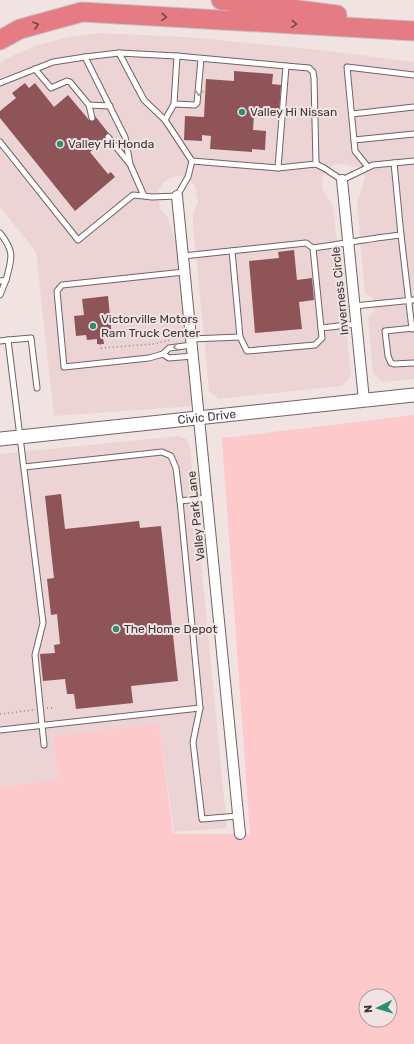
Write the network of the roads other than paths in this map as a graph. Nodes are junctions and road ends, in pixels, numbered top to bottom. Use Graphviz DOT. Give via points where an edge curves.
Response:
graph roads {
  1 [pos="221,0"];
  2 [pos="414,25"];
  3 [pos="414,31"];
  4 [pos="0,40"];
  5 [pos="119,53"];
  6 [pos="177,56"];
  7 [pos="85,57"];
  8 [pos="201,59"];
  9 [pos="286,66"];
  10 [pos="35,69"];
  11 [pos="414,75"];
  12 [pos="0,83"];
  13 [pos="174,104"];
  14 [pos="89,105"];
  15 [pos="110,106"];
  16 [pos="414,107"];
  17 [pos="352,114"];
  18 [pos="92,118"];
  19 [pos="165,120"];
  20 [pos="414,134"];
  21 [pos="108,137"];
  22 [pos="354,140"];
  23 [pos="0,142"];
  24 [pos="192,161"];
  25 [pos="414,161"];
  26 [pos="394,163"];
  27 [pos="130,164"];
  28 [pos="316,164"];
  29 [pos="368,167"];
  30 [pos="278,168"];
  31 [pos="342,180"];
  32 [pos="144,196"];
  33 [pos="177,196"];
  34 [pos="0,233"];
  35 [pos="401,235"];
  36 [pos="348,243"];
  37 [pos="313,248"];
  38 [pos="232,251"];
  39 [pos="183,256"];
  40 [pos="184,272"];
  41 [pos="3,281"];
  42 [pos="0,295"];
  43 [pos="414,300"];
  44 [pos="408,301"];
  45 [pos="354,306"];
  46 [pos="356,324"];
  47 [pos="321,328"];
  48 [pos="413,328"];
  49 [pos="240,337"];
  50 [pos="8,340"];
  51 [pos="0,341"];
  52 [pos="192,342"];
  53 [pos="163,354"];
  54 [pos="193,356"];
  55 [pos="414,362"];
  56 [pos="38,388"];
  57 [pos="414,395"];
  58 [pos="364,400"];
  59 [pos="199,418"];
  60 [pos="20,437"];
  61 [pos="0,439"];
  62 [pos="24,467"];
  63 [pos="207,498"];
  64 [pos="180,501"];
  65 [pos="200,708"];
  66 [pos="42,726"];
  67 [pos="0,730"];
  68 [pos="44,745"];
  69 [pos="238,816"];
  70 [pos="240,834"];
  1 -- 2 [label="highway"];
  4 -- 3 [label="highway, one-way" via="20,29 82,12"];
  5 -- 6 [label="lane"];
  5 -- 7 [label="lane"];
  5 -- 19 [label="lane" via="144,100"];
  6 -- 8 [label="lane"];
  6 -- 13 [label="lane"];
  7 -- 10 [label="lane" via="53,62"];
  7 -- 15 [label="lane"];
  8 -- 9 [label="lane"];
  8 -- 13 [label="lane, one-way" via="198,103"];
  9 -- 28 [label="lane" via="309,68 314,78"];
  9 -- 30 [label="lane"];
  10 -- 12 [label="lane"];
  10 -- 14 [label="lane" via="51,88 64,81 70,82"];
  11 -- 17 [label="lane" via="347,67"];
  13 -- 19 [label="lane"];
  14 -- 15 [label="lane"];
  14 -- 18 [label="lane"];
  15 -- 27 [label="lane" via="125,136"];
  16 -- 17 [label="lane"];
  17 -- 22 [label="lane"];
  19 -- 24 [label="lane"];
  20 -- 22 [label="lane"];
  21 -- 27 [label="lane"];
  22 -- 29 [label="lane" via="355,151"];
  23 -- 32 [label="lane" via="78,240 133,195"];
  24 -- 30 [label="lane"];
  24 -- 33 [label="lane" via="188,177"];
  25 -- 26 [label="lane"];
  26 -- 29 [label="lane"];
  26 -- 35 [label="lane"];
  27 -- 32 [label="lane"];
  28 -- 30 [label="lane"];
  28 -- 31 [label="lane"];
  29 -- 31 [label="lane"];
  31 -- 36 [label="street, Inverness Circle"];
  32 -- 33 [label="lane"];
  33 -- 39 [label="street, Valley Park Lane"];
  34 -- 41 [label="lane" via="8,243 11,254"];
  35 -- 36 [label="lane"];
  35 -- 44 [label="lane"];
  36 -- 37 [label="lane"];
  36 -- 45 [label="street, Inverness Circle"];
  37 -- 38 [label="lane" via="306,243"];
  37 -- 47 [label="lane"];
  38 -- 39 [label="lane"];
  38 -- 49 [label="lane"];
  39 -- 40 [label="street, Valley Park Lane"];
  40 -- 52 [label="street, Valley Park Lane"];
  40 -- 53 [label="lane" via="62,285 57,291 64,367 149,358"];
  41 -- 42 [label="lane"];
  43 -- 44 [label="lane"];
  44 -- 45 [label="lane"];
  44 -- 48 [label="lane"];
  45 -- 46 [label="street, Inverness Circle"];
  46 -- 47 [label="lane"];
  46 -- 58 [label="street, Inverness Circle"];
  47 -- 49 [label="lane" via="322,338 315,344 247,351"];
  48 -- 55 [label="lane" via="385,332 391,363"];
  49 -- 52 [label="lane"];
  50 -- 51 [label="lane"];
  50 -- 56 [label="lane" via="31,338"];
  50 -- 60 [label="lane"];
  52 -- 53 [label="lane, one-way" via="168,348"];
  52 -- 54 [label="street, Valley Park Lane"];
  53 -- 54 [label="lane" via="169,358"];
  54 -- 59 [label="street, Valley Park Lane"];
  57 -- 58 [label="street, Civic Drive"];
  58 -- 59 [label="street, Civic Drive"];
  59 -- 60 [label="street, Civic Drive"];
  59 -- 63 [label="street, Valley Park Lane"];
  60 -- 61 [label="street, Civic Drive"];
  60 -- 62 [label="lane"];
  62 -- 64 [label="lane" via="162,452 171,456 174,462"];
  62 -- 66 [label="lane" via="43,623 35,655"];
  63 -- 64 [label="lane"];
  63 -- 69 [label="street, Valley Park Lane"];
  64 -- 65 [label="lane"];
  65 -- 66 [label="lane"];
  65 -- 69 [label="lane" via="193,742 202,819"];
  66 -- 67 [label="lane"];
  66 -- 68 [label="lane"];
  69 -- 70 [label="street, Valley Park Lane"];
}
